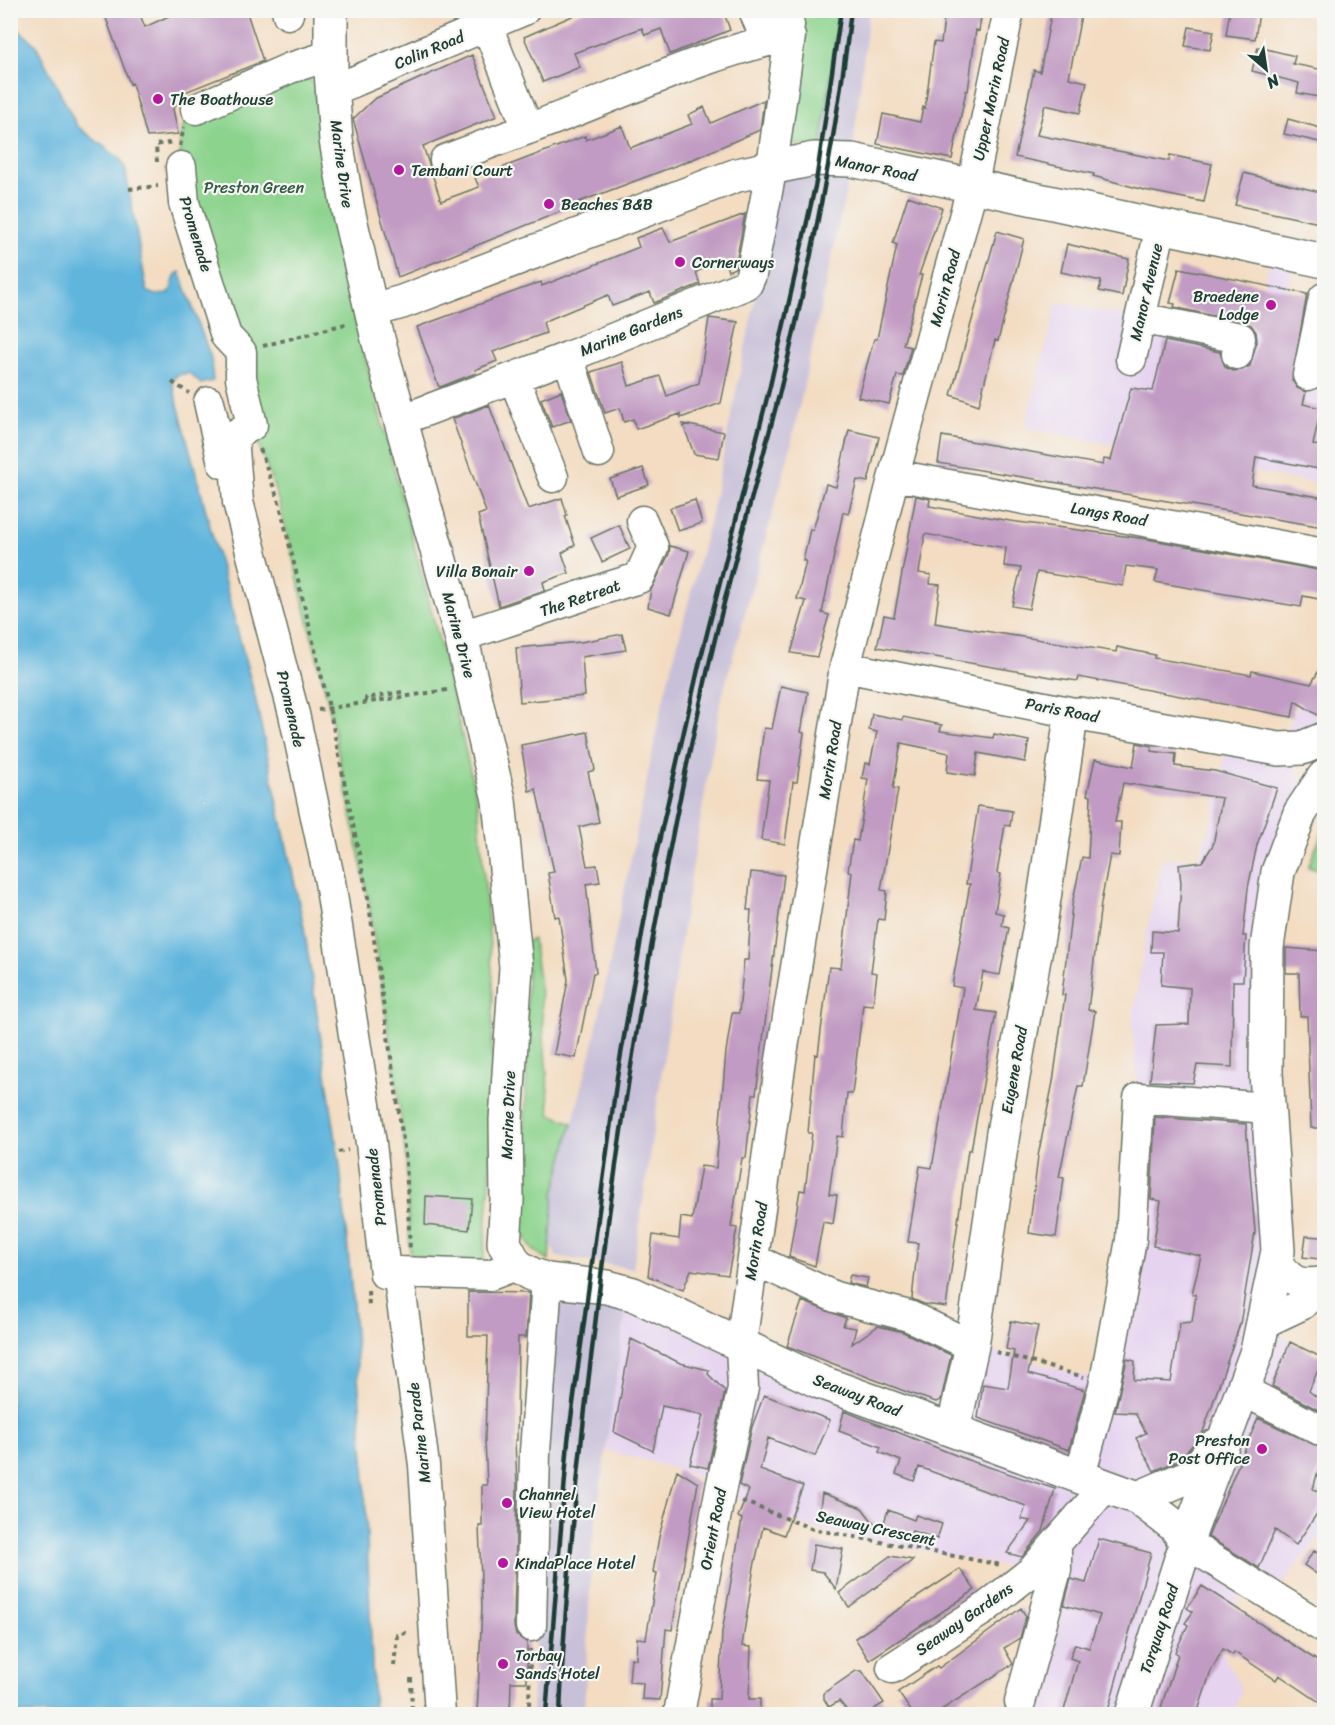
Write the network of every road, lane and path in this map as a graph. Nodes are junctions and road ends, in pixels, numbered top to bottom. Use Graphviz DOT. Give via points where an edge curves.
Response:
graph roads {
  1 [pos="331,10"];
  2 [pos="524,10"];
  3 [pos="754,10"];
  4 [pos="1009,10"];
  5 [pos="490,20"];
  6 [pos="780,25"];
  7 [pos="332,55"];
  8 [pos="333,90"];
  9 [pos="196,109"];
  10 [pos="528,129"];
  11 [pos="445,160"];
  12 [pos="772,166"];
  13 [pos="181,167"];
  14 [pos="158,186"];
  15 [pos="972,188"];
  16 [pos="129,189"];
  17 [pos="1161,225"];
  18 [pos="1324,261"];
  19 [pos="1324,298"];
  20 [pos="1140,318"];
  21 [pos="359,322"];
  22 [pos="241,352"];
  23 [pos="1237,354"];
  24 [pos="568,357"];
  25 [pos="1131,359"];
  26 [pos="1308,375"];
  27 [pos="514,378"];
  28 [pos="209,402"];
  29 [pos="401,420"];
  30 [pos="252,425"];
  31 [pos="599,452"];
  32 [pos="236,474"];
  33 [pos="894,475"];
  34 [pos="553,477"];
  35 [pos="642,520"];
  36 [pos="1324,554"];
  37 [pos="461,636"];
  38 [pos="845,667"];
  39 [pos="454,688"];
  40 [pos="402,692"];
  41 [pos="366,702"];
  42 [pos="330,707"];
  43 [pos="294,714"];
  44 [pos="1079,714"];
  45 [pos="1324,739"];
  46 [pos="1279,749"];
  47 [pos="1324,777"];
  48 [pos="1300,813"];
  49 [pos="1268,1107"];
  50 [pos="352,1150"];
  51 [pos="338,1152"];
  52 [pos="410,1256"];
  53 [pos="753,1260"];
  54 [pos="1275,1261"];
  55 [pos="516,1265"];
  56 [pos="385,1274"];
  57 [pos="547,1280"];
  58 [pos="1324,1282"];
  59 [pos="1324,1287"];
  60 [pos="1265,1322"];
  61 [pos="741,1344"];
  62 [pos="972,1346"];
  63 [pos="1105,1383"];
  64 [pos="1242,1390"];
  65 [pos="953,1430"];
  66 [pos="1226,1430"];
  67 [pos="1324,1432"];
  68 [pos="1093,1481"];
  69 [pos="720,1492"];
  70 [pos="1138,1498"];
  71 [pos="1186,1543"];
  72 [pos="1056,1545"];
  73 [pos="1032,1571"];
  74 [pos="531,1626"];
  75 [pos="1324,1628"];
  76 [pos="409,1632"];
  77 [pos="394,1666"];
  78 [pos="892,1668"];
  79 [pos="1020,1702"];
  80 [pos="440,1714"];
  81 [pos="529,1714"];
  82 [pos="679,1714"];
  83 [pos="1132,1714"];
  1 -- 7 [label="main road, Marine Drive"];
  2 -- 5 [label="street, Colin Road"];
  3 -- 6 [label="street"];
  4 -- 15 [label="street, Upper Morin Road"];
  5 -- 8 [label="street, Colin Road"];
  5 -- 10 [label="street"];
  6 -- 10 [label="street"];
  6 -- 12 [label="street" via="790,36"];
  7 -- 8 [label="main road, Marine Drive"];
  7 -- 9 [label="street" via="290,68"];
  8 -- 21 [label="main road, Marine Drive"];
  9 -- 13 [label="path" via="185,122 179,142"];
  10 -- 11 [label="street"];
  12 -- 15 [label="main road, Manor Road" via="814,159 852,160"];
  12 -- 21 [label="main road, Manor Road" via="737,175 402,302"];
  12 -- 24 [label="street, Marine Gardens" via="747,284"];
  13 -- 22 [label="street, Promenade" via="183,203 226,336"];
  14 -- 16 [label="path"];
  15 -- 17 [label="main road, Manor Road"];
  15 -- 33 [label="street, Morin Road"];
  17 -- 18 [label="main road, Manor Road"];
  17 -- 20 [label="street, Manor Avenue"];
  19 -- 26 [label="street"];
  20 -- 23 [label="street" via="1240,338"];
  20 -- 25 [label="street, Manor Avenue"];
  21 -- 22 [label="path"];
  21 -- 29 [label="main road, Marine Drive" via="378,339"];
  22 -- 30 [label="street" via="241,378"];
  24 -- 27 [label="street, Marine Gardens"];
  24 -- 31 [label="street"];
  27 -- 29 [label="street, Marine Gardens"];
  27 -- 34 [label="street"];
  28 -- 32 [label="street" via="224,466"];
  29 -- 37 [label="main road, Marine Drive"];
  30 -- 32 [label="street, Promenade" via="232,436"];
  30 -- 42 [label="path" via="279,502"];
  32 -- 43 [label="street, Promenade" via="238,502"];
  33 -- 36 [label="street, Langs Road"];
  33 -- 38 [label="street, Morin Road"];
  35 -- 37 [label="street, The Retreat" via="653,547 639,578"];
  37 -- 39 [label="main road, Marine Drive"];
  38 -- 44 [label="street, Paris Road"];
  38 -- 53 [label="street, Morin Road"];
  39 -- 41 [label="path"];
  39 -- 55 [label="main road, Marine Drive" via="499,800 516,967 506,1120 504,1243"];
  40 -- 41 [label="path" via="366,698"];
  41 -- 42 [label="path"];
  42 -- 43 [label="path"];
  42 -- 52 [label="path" via="368,898 395,1069 406,1161"];
  43 -- 56 [label="street, Promenade" via="330,882 371,1143"];
  44 -- 46 [label="main road, Paris Road"];
  44 -- 62 [label="main road, Eugene Road" via="1070,724 1065,741 1040,925 1003,1133"];
  45 -- 46 [label="main road, Paris Road" via="1302,748"];
  46 -- 48 [label="main road" via="1294,765 1304,789"];
  47 -- 48 [label="main road"];
  48 -- 49 [label="main road" via="1278,872 1267,946"];
  49 -- 54 [label="main road" via="1278,1251"];
  49 -- 63 [label="street" via="1139,1098 1131,1240"];
  50 -- 51 [label="path"];
  53 -- 61 [label="street, Morin Road"];
  53 -- 62 [label="street" via="835,1297 909,1316"];
  54 -- 58 [label="street" via="1290,1280"];
  54 -- 60 [label="main road"];
  55 -- 57 [label="main road, Seaway Road"];
  55 -- 80 [label="street, Marine Parade" via="490,1275 398,1272 424,1465"];
  57 -- 61 [label="main road, Seaway Road" via="633,1294"];
  57 -- 74 [label="street" via="535,1452"];
  59 -- 60 [label="street" via="1301,1305"];
  60 -- 64 [label="main road"];
  61 -- 65 [label="main road, Seaway Road" via="820,1382"];
  61 -- 69 [label="street, Orient Road" via="743,1388"];
  62 -- 63 [label="path"];
  62 -- 65 [label="main road, Eugene Road"];
  63 -- 68 [label="street"];
  64 -- 66 [label="main road"];
  64 -- 67 [label="street"];
  65 -- 68 [label="main road, Seaway Road"];
  66 -- 70 [label="main road" via="1192,1474"];
  66 -- 71 [label="main road, Torquay Road"];
  68 -- 70 [label="main road, Seaway Road"];
  68 -- 72 [label="street, Seaway Gardens"];
  69 -- 73 [label="path, Seaway Crescent" via="813,1529"];
  69 -- 82 [label="street, Orient Road"];
  70 -- 71 [label="main road, Seaway Road" via="1176,1527"];
  71 -- 75 [label="street"];
  71 -- 83 [label="main road, Torquay Road"];
  72 -- 73 [label="street, Seaway Gardens"];
  72 -- 79 [label="street" via="1056,1570"];
  73 -- 78 [label="street, Seaway Gardens" via="984,1609"];
  74 -- 81 [label="path"];
  76 -- 77 [label="path" via="397,1635"];
}
